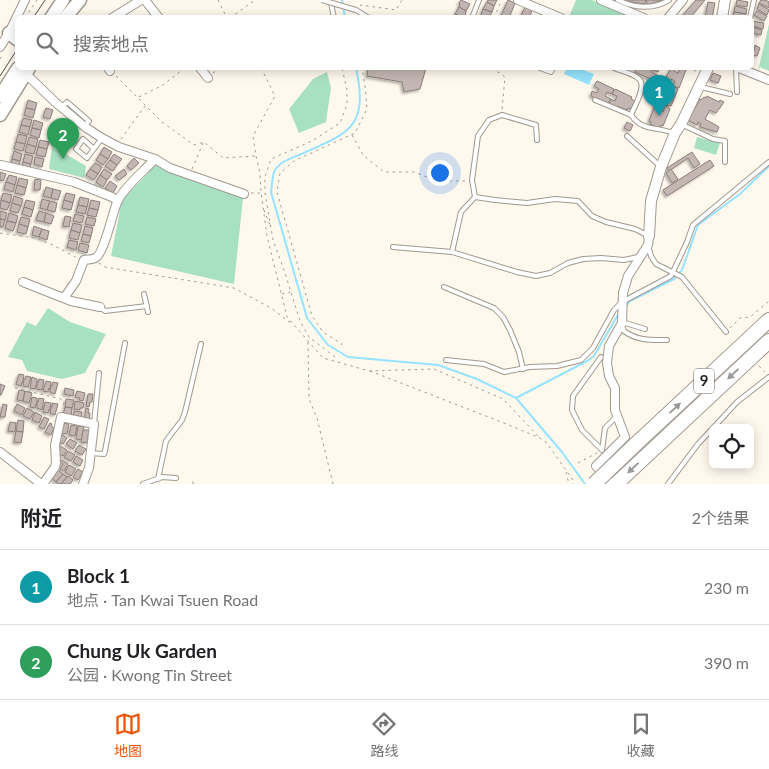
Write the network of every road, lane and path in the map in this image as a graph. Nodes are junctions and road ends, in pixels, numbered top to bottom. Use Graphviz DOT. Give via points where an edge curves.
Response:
graph roads {
  1 [pos="25,0"];
  2 [pos="37,0"];
  3 [pos="63,0"];
  4 [pos="80,0"];
  5 [pos="143,0"];
  6 [pos="218,0"];
  7 [pos="255,0"];
  8 [pos="322,0"];
  9 [pos="402,0"];
  10 [pos="479,0"];
  11 [pos="502,0"];
  12 [pos="518,0"];
  13 [pos="601,0"];
  14 [pos="618,0"];
  15 [pos="669,0"];
  16 [pos="682,0"];
  17 [pos="725,0"];
  18 [pos="754,0"];
  19 [pos="331,3"];
  20 [pos="356,10"];
  21 [pos="20,15"];
  22 [pos="27,15"];
  23 [pos="59,15"];
  24 [pos="60,15"];
  25 [pos="117,15"];
  26 [pos="156,15"];
  27 [pos="226,15"];
  28 [pos="232,15"];
  29 [pos="333,15"];
  30 [pos="364,15"];
  31 [pos="473,15"];
  32 [pos="495,15"];
  33 [pos="550,15"];
  34 [pos="637,15"];
  35 [pos="670,15"];
  36 [pos="722,15"];
  37 [pos="751,15"];
  38 [pos="13,36"];
  39 [pos="2,49"];
  40 [pos="0,59"];
  41 [pos="23,70"];
  42 [pos="23,70"];
  43 [pos="25,70"];
  44 [pos="110,70"];
  45 [pos="182,70"];
  46 [pos="202,70"];
  47 [pos="218,70"];
  48 [pos="262,70"];
  49 [pos="343,70"];
  50 [pos="362,70"];
  51 [pos="495,70"];
  52 [pos="619,70"];
  53 [pos="738,70"];
  54 [pos="743,70"];
  55 [pos="706,71"];
  56 [pos="208,78"];
  57 [pos="769,80"];
  58 [pos="365,86"];
  59 [pos="699,86"];
  60 [pos="362,87"];
  61 [pos="737,92"];
  62 [pos="730,94"];
  63 [pos="0,96"];
  64 [pos="138,98"];
  65 [pos="595,100"];
  66 [pos="146,105"];
  67 [pos="0,115"];
  68 [pos="502,115"];
  69 [pos="631,116"];
  70 [pos="678,129"];
  71 [pos="352,135"];
  72 [pos="627,136"];
  73 [pos="102,138"];
  74 [pos="537,140"];
  75 [pos="204,142"];
  76 [pos="116,146"];
  77 [pos="94,149"];
  78 [pos="256,156"];
  79 [pos="155,159"];
  80 [pos="725,162"];
  81 [pos="769,162"];
  82 [pos="1,165"];
  83 [pos="661,167"];
  84 [pos="190,175"];
  85 [pos="472,180"];
  86 [pos="261,192"];
  87 [pos="244,194"];
  88 [pos="475,197"];
  89 [pos="118,201"];
  90 [pos="263,207"];
  91 [pos="271,230"];
  92 [pos="0,233"];
  93 [pos="648,241"];
  94 [pos="393,247"];
  95 [pos="452,252"];
  96 [pos="640,256"];
  97 [pos="96,258"];
  98 [pos="84,260"];
  99 [pos="673,271"];
  100 [pos="23,282"];
  101 [pos="444,287"];
  102 [pos="291,292"];
  103 [pos="144,294"];
  104 [pos="282,294"];
  105 [pos="64,298"];
  106 [pos="769,301"];
  107 [pos="622,303"];
  108 [pos="147,306"];
  109 [pos="100,307"];
  110 [pos="148,312"];
  111 [pos="769,320"];
  112 [pos="622,323"];
  113 [pos="294,325"];
  114 [pos="645,328"];
  115 [pos="726,332"];
  116 [pos="667,340"];
  117 [pos="769,340"];
  118 [pos="308,341"];
  119 [pos="125,343"];
  120 [pos="200,344"];
  121 [pos="341,345"];
  122 [pos="334,357"];
  123 [pos="601,357"];
  124 [pos="446,360"];
  125 [pos="759,366"];
  126 [pos="523,369"];
  127 [pos="369,371"];
  128 [pos="100,373"];
  129 [pos="769,377"];
  130 [pos="15,388"];
  131 [pos="617,416"];
  132 [pos="61,417"];
  133 [pos="94,424"];
  134 [pos="717,424"];
  135 [pos="709,432"];
  136 [pos="540,438"];
  137 [pos="602,450"];
  138 [pos="0,452"];
  139 [pos="90,454"];
  140 [pos="578,463"];
  141 [pos="566,471"];
  142 [pos="176,478"];
  143 [pos="158,479"];
  144 [pos="42,484"];
  145 [pos="83,484"];
  146 [pos="143,484"];
  147 [pos="333,484"];
  148 [pos="570,484"];
  149 [pos="594,484"];
  150 [pos="612,484"];
  151 [pos="616,484"];
  152 [pos="668,484"];
  1 -- 21 [label="street"];
  2 -- 22 [label="path"];
  3 -- 23 [label="main road"];
  4 -- 24 [label="main road"];
  5 -- 25 [label="street"];
  5 -- 26 [label="street"];
  6 -- 27 [label="path"];
  7 -- 28 [label="path"];
  8 -- 19 [label="lane, bridge"];
  9 -- 20 [label="path" via="396,10 361,5"];
  10 -- 31 [label="lane"];
  11 -- 32 [label="path"];
  12 -- 33 [label="street"];
  13 -- 34 [label="street"];
  14 -- 15 [label="lane" via="650,7"];
  16 -- 35 [label="street"];
  17 -- 36 [label="street"];
  18 -- 37 [label="lane"];
  19 -- 20 [label="lane, bridge"];
  19 -- 29 [label="lane"];
  20 -- 30 [label="lane"];
  38 -- 39 [label="street"];
  39 -- 40 [label="path"];
  41 -- 63 [label="main road"];
  42 -- 67 [label="main road"];
  43 -- 73 [label="street" via="62,108"];
  44 -- 64 [label="path"];
  45 -- 64 [label="path" via="163,86"];
  46 -- 56 [label="street"];
  47 -- 56 [label="path"];
  48 -- 78 [label="path" via="275,96 253,136"];
  49 -- 91 [label="path" via="348,90 347,105 340,123 312,141 271,159 265,177"];
  50 -- 58 [label="path"];
  51 -- 68 [label="path" via="505,77"];
  52 -- 69 [label="lane" via="642,82"];
  53 -- 61 [label="lane"];
  54 -- 57 [label="street"];
  55 -- 59 [label="street"];
  58 -- 60 [label="path"];
  58 -- 71 [label="path" via="367,109"];
  59 -- 62 [label="lane"];
  59 -- 70 [label="street"];
  64 -- 66 [label="path"];
  65 -- 69 [label="lane"];
  66 -- 75 [label="path" via="162,122 194,145"];
  66 -- 76 [label="path"];
  68 -- 74 [label="lane" via="536,125"];
  68 -- 85 [label="lane" via="489,120 478,136"];
  69 -- 70 [label="lane" via="648,128"];
  70 -- 80 [label="lane" via="725,141"];
  70 -- 83 [label="street"];
  71 -- 85 [label="path" via="363,155 384,172 414,172 437,181"];
  71 -- 121 [label="path" via="294,161 280,173 277,192 312,316 323,332"];
  72 -- 83 [label="lane"];
  73 -- 76 [label="street"];
  73 -- 77 [label="lane"];
  75 -- 78 [label="path" via="223,158"];
  75 -- 84 [label="path"];
  76 -- 79 [label="street"];
  77 -- 77 [label="lane" via="87,158 76,149 83,139"];
  78 -- 86 [label="path"];
  79 -- 84 [label="street"];
  79 -- 89 [label="street"];
  81 -- 99 [label="lane" via="693,225"];
  82 -- 89 [label="street" via="74,182"];
  83 -- 93 [label="street" via="651,201"];
  84 -- 87 [label="street"];
  85 -- 88 [label="lane"];
  86 -- 87 [label="path"];
  86 -- 90 [label="path"];
  88 -- 93 [label="lane" via="528,203 555,199 578,201 592,216 636,229"];
  88 -- 95 [label="lane" via="461,212"];
  89 -- 97 [label="street"];
  90 -- 91 [label="path"];
  90 -- 104 [label="path"];
  91 -- 102 [label="path"];
  92 -- 98 [label="path" via="35,238"];
  93 -- 96 [label="street"];
  93 -- 99 [label="lane" via="656,264"];
  94 -- 95 [label="lane"];
  95 -- 96 [label="lane" via="536,276 550,274 568,263 583,259 624,260"];
  96 -- 107 [label="street" via="628,276"];
  97 -- 98 [label="street"];
  97 -- 113 [label="path" via="105,267 234,288"];
  98 -- 105 [label="street" via="76,281"];
  99 -- 107 [label="lane" via="671,276"];
  99 -- 115 [label="lane" via="682,277"];
  100 -- 105 [label="street"];
  101 -- 126 [label="lane" via="494,308 503,317"];
  102 -- 104 [label="path"];
  102 -- 122 [label="path" via="309,337"];
  103 -- 108 [label="lane"];
  104 -- 113 [label="path" via="287,318"];
  105 -- 109 [label="street"];
  106 -- 115 [label="path" via="750,318 740,318"];
  107 -- 112 [label="street"];
  107 -- 126 [label="lane" via="614,310 593,348 581,360"];
  108 -- 109 [label="lane" via="105,311"];
  108 -- 110 [label="lane"];
  149 -- 111 [label="highway, 9, one-way, bridge"];
  112 -- 114 [label="lane"];
  112 -- 116 [label="lane" via="630,336"];
  112 -- 131 [label="street" via="609,346 607,362 615,388"];
  113 -- 118 [label="path"];
  117 -- 151 [label="highway, 9, one-way"];
  118 -- 127 [label="path" via="323,358"];
  118 -- 147 [label="path" via="309,399 317,418"];
  119 -- 139 [label="lane" via="105,451 104,454"];
  120 -- 143 [label="lane" via="185,412 166,441"];
  123 -- 137 [label="lane" via="573,396 572,410 582,430"];
  124 -- 126 [label="lane" via="484,364 504,372"];
  125 -- 129 [label="path"];
  127 -- 136 [label="path"];
  127 -- 136 [label="path" via="434,369 503,399"];
  128 -- 133 [label="lane"];
  129 -- 134 [label="lane" via="737,402"];
  130 -- 132 [label="path" via="63,400"];
  131 -- 137 [label="lane" via="605,428"];
  131 -- 150 [label="street" via="625,437 596,466"];
  132 -- 133 [label="street"];
  132 -- 144 [label="street" via="55,445 55,467"];
  133 -- 139 [label="street"];
  135 -- 152 [label="lane"];
  136 -- 141 [label="path"];
  137 -- 140 [label="path"];
  138 -- 144 [label="street"];
  139 -- 145 [label="street"];
  141 -- 148 [label="path"];
  141 -- 148 [label="path" via="572,480"];
  142 -- 143 [label="lane"];
  143 -- 146 [label="lane"];
}
